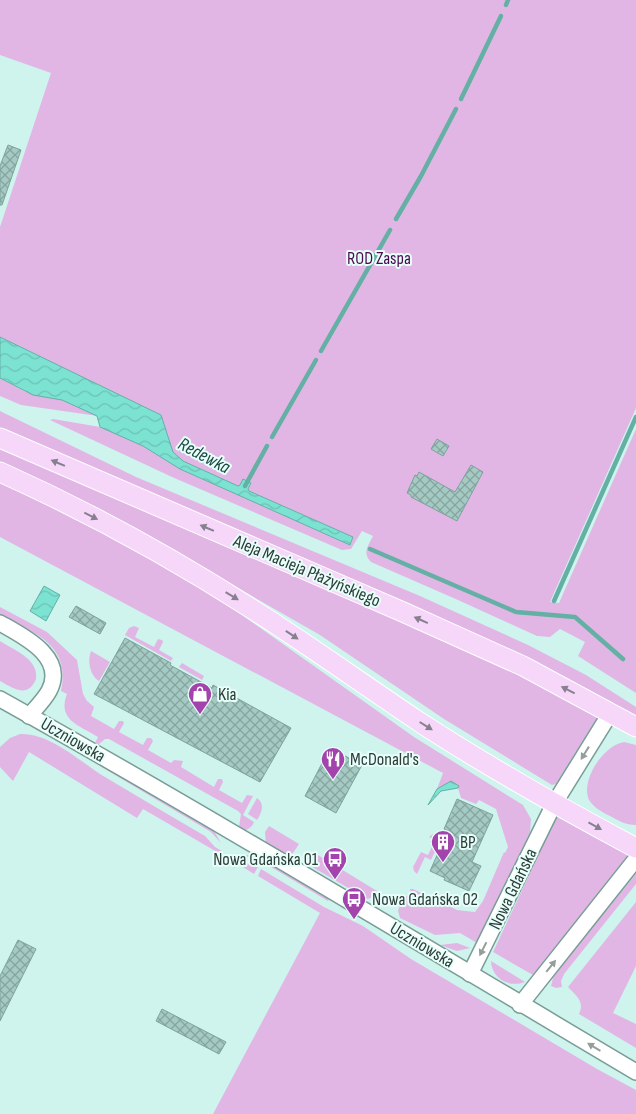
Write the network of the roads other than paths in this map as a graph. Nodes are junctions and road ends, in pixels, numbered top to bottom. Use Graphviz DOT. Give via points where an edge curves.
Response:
graph roads {
  1 [pos="0,438"];
  2 [pos="0,472"];
  3 [pos="0,623"];
  4 [pos="0,699"];
  5 [pos="611,712"];
  6 [pos="29,716"];
  7 [pos="636,727"];
  8 [pos="554,804"];
  9 [pos="636,848"];
  10 [pos="636,859"];
  11 [pos="470,974"];
  12 [pos="520,1004"];
  13 [pos="636,1072"];
  5 -- 1 [label="main road, Aleja Macieja Płażyńskiego, one-way" via="523,666"];
  2 -- 8 [label="main road, one-way" via="175,562 284,630 422,724"];
  3 -- 6 [label="street" via="38,646 51,665 53,675 49,692"];
  4 -- 6 [label="street, Uczniowska"];
  5 -- 7 [label="main road, Aleja Macieja Płażyńskiego"];
  5 -- 8 [label="street, one-way"];
  6 -- 11 [label="street, Uczniowska"];
  8 -- 9 [label="main road, one-way"];
  8 -- 11 [label="street, Nowa Gdańska, one-way"];
  12 -- 10 [label="street, one-way"];
  11 -- 12 [label="street, Uczniowska"];
  13 -- 12 [label="street, Uczniowska, one-way"];
}
